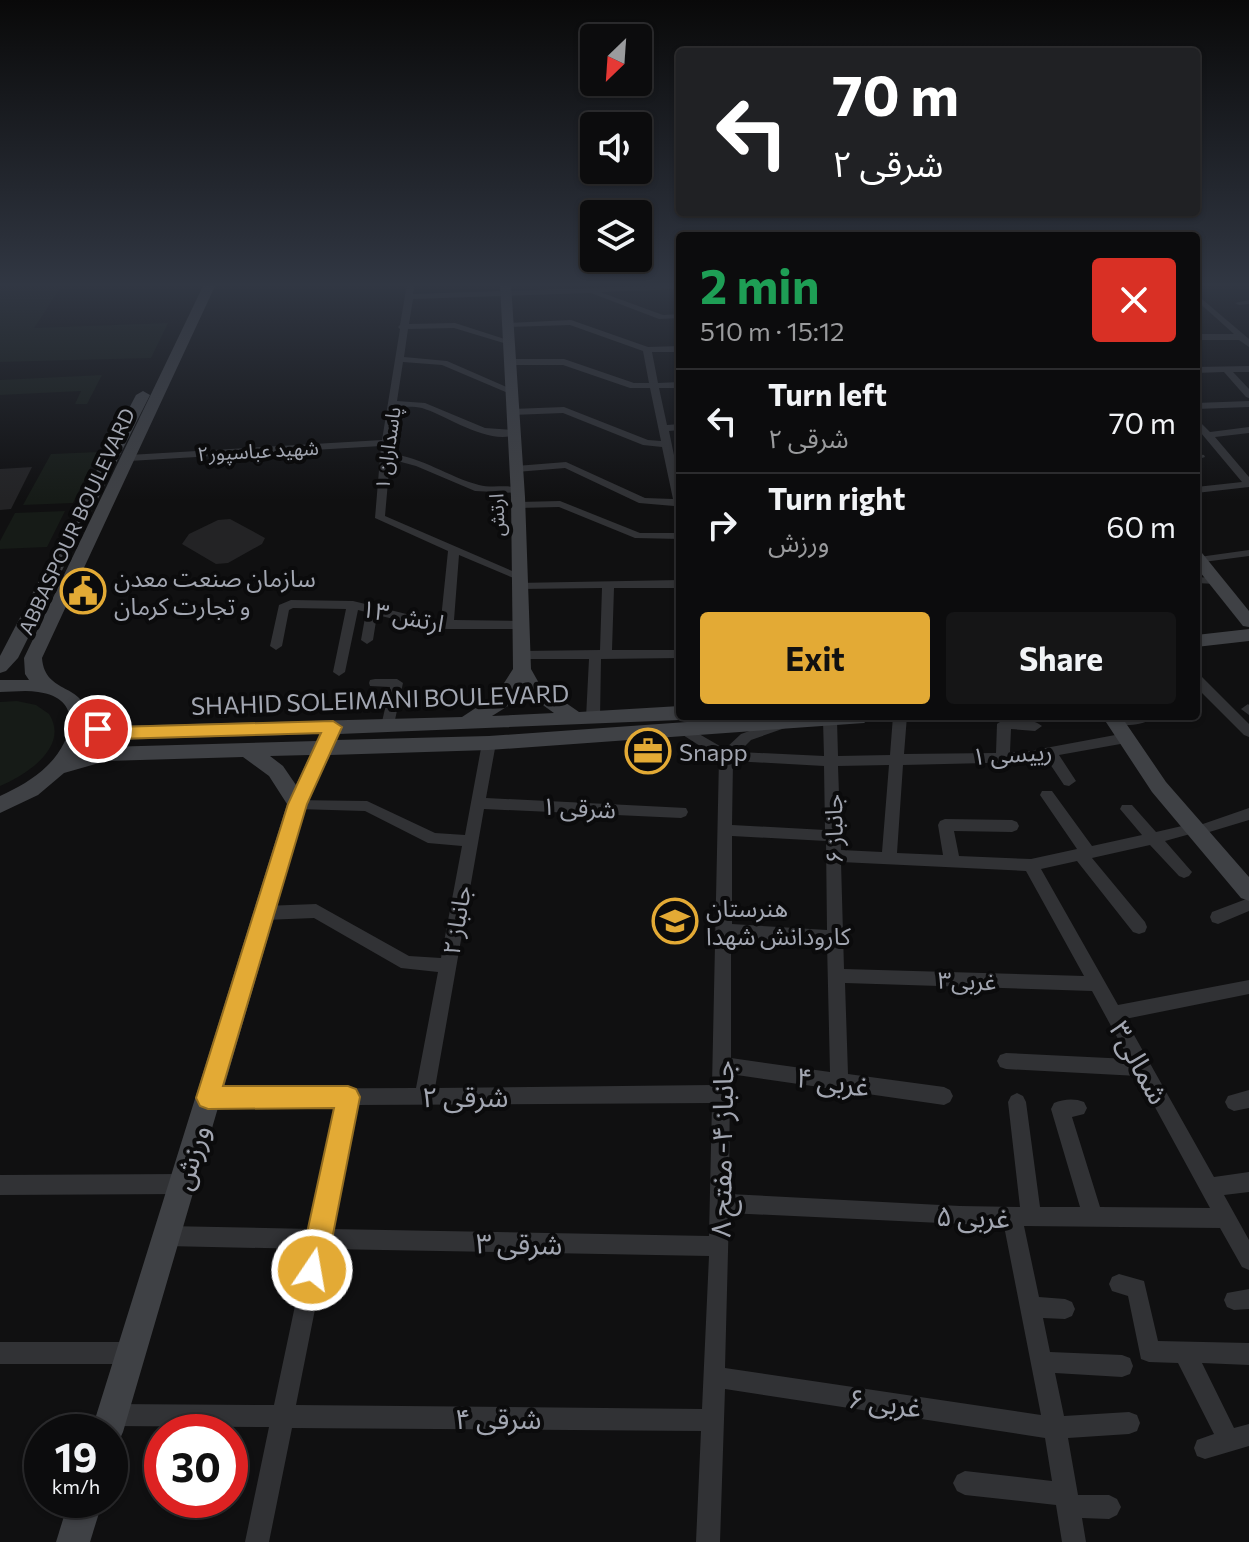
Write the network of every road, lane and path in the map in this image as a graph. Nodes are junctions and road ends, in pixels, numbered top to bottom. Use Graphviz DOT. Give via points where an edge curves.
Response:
graph roads {
  1 [pos="170,356"];
  2 [pos="400,356"];
  3 [pos="508,356"];
  4 [pos="648,356"];
  5 [pos="400,359"];
  6 [pos="509,362"];
  7 [pos="1226,369"];
  8 [pos="1249,369"];
  9 [pos="1200,370"];
  10 [pos="676,385"];
  11 [pos="654,386"];
  12 [pos="511,391"];
  13 [pos="1249,395"];
  14 [pos="394,404"];
  15 [pos="1249,404"];
  16 [pos="1200,406"];
  17 [pos="512,412"];
  18 [pos="676,427"];
  19 [pos="662,428"];
  20 [pos="1249,430"];
  21 [pos="514,433"];
  22 [pos="1203,433"];
  23 [pos="131,436"];
  24 [pos="386,443"];
  25 [pos="667,445"];
  26 [pos="385,456"];
  27 [pos="129,458"];
  28 [pos="516,469"];
  29 [pos="1249,484"];
  30 [pos="1200,490"];
  31 [pos="676,491"];
  32 [pos="518,497"];
  33 [pos="676,506"];
  34 [pos="676,536"];
  35 [pos="454,551"];
  36 [pos="1249,553"];
  37 [pos="1200,558"];
  38 [pos="1200,561"];
  39 [pos="1200,580"];
  40 [pos="520,581"];
  41 [pos="1216,581"];
  42 [pos="676,584"];
  43 [pos="608,585"];
  44 [pos="353,605"];
  45 [pos="372,610"];
  46 [pos="1249,622"];
  47 [pos="447,625"];
  48 [pos="521,625"];
  49 [pos="1249,635"];
  50 [pos="367,640"];
  51 [pos="1200,641"];
  52 [pos="276,646"];
  53 [pos="676,654"];
  54 [pos="600,655"];
  55 [pos="522,662"];
  56 [pos="0,667"];
  57 [pos="339,672"];
  58 [pos="375,683"];
  59 [pos="1200,683"];
  60 [pos="0,686"];
  61 [pos="46,688"];
  62 [pos="1249,709"];
  63 [pos="1232,715"];
  64 [pos="584,719"];
  65 [pos="830,720"];
  66 [pos="900,720"];
  67 [pos="681,722"];
  68 [pos="787,723"];
  69 [pos="1122,723"];
  70 [pos="466,724"];
  71 [pos="81,725"];
  72 [pos="388,726"];
  73 [pos="1035,726"];
  74 [pos="333,727"];
  75 [pos="1249,732"];
  76 [pos="489,743"];
  77 [pos="323,748"];
  78 [pos="247,750"];
  79 [pos="1049,752"];
  80 [pos="726,756"];
  81 [pos="1003,757"];
  82 [pos="897,758"];
  83 [pos="831,761"];
  84 [pos="61,767"];
  85 [pos="1069,781"];
  86 [pos="1047,795"];
  87 [pos="478,803"];
  88 [pos="297,804"];
  89 [pos="0,805"];
  90 [pos="1127,809"];
  91 [pos="681,812"];
  92 [pos="1249,814"];
  93 [pos="1012,826"];
  94 [pos="1200,828"];
  95 [pos="725,830"];
  96 [pos="833,836"];
  97 [pos="1153,838"];
  98 [pos="471,841"];
  99 [pos="1084,853"];
  100 [pos="833,856"];
  101 [pos="889,857"];
  102 [pos="952,861"];
  103 [pos="1031,865"];
  104 [pos="1184,872"];
  105 [pos="1249,879"];
  106 [pos="1249,892"];
  107 [pos="1249,904"];
  108 [pos="264,913"];
  109 [pos="1218,917"];
  110 [pos="1139,927"];
  111 [pos="724,930"];
  112 [pos="835,937"];
  113 [pos="448,966"];
  114 [pos="836,976"];
  115 [pos="1097,984"];
  116 [pos="1249,987"];
  117 [pos="1113,1014"];
  118 [pos="1006,1061"];
  119 [pos="722,1065"];
  120 [pos="1143,1068"];
  121 [pos="839,1083"];
  122 [pos="722,1094"];
  123 [pos="424,1096"];
  124 [pos="944,1096"];
  125 [pos="348,1097"];
  126 [pos="208,1098"];
  127 [pos="1017,1102"];
  128 [pos="1078,1108"];
  129 [pos="1249,1182"];
  130 [pos="182,1184"];
  131 [pos="0,1185"];
  132 [pos="1209,1187"];
  133 [pos="720,1203"];
  134 [pos="1022,1217"];
  135 [pos="1093,1217"];
  136 [pos="1226,1218"];
  137 [pos="166,1236"];
  138 [pos="318,1241"];
  139 [pos="719,1246"];
  140 [pos="1249,1260"];
  141 [pos="1119,1284"];
  142 [pos="1031,1307"];
  143 [pos="1065,1309"];
  144 [pos="1184,1351"];
  145 [pos="0,1353"];
  146 [pos="130,1353"];
  147 [pos="1249,1354"];
  148 [pos="1042,1362"];
  149 [pos="1122,1366"];
  150 [pos="714,1377"];
  151 [pos="112,1414"];
  152 [pos="283,1416"];
  153 [pos="713,1420"];
  154 [pos="128,1422"];
  155 [pos="1129,1423"];
  156 [pos="1055,1428"];
  157 [pos="1239,1438"];
  158 [pos="1205,1448"];
  159 [pos="965,1483"];
  160 [pos="1067,1500"];
  161 [pos="1109,1507"];
  162 [pos="80,1518"];
  163 [pos="73,1542"];
  164 [pos="257,1542"];
  165 [pos="708,1542"];
  166 [pos="1074,1542"];
  1 -- 23 [label="main road, ABBASPOUR BOULEVARD"];
  2 -- 5 [label="street, پاسداران ۱"];
  3 -- 6 [label="main road, ارتش"];
  4 -- 11 [label="street"];
  5 -- 12 [label="street" via="444,363"];
  5 -- 14 [label="street, پاسداران ۱"];
  6 -- 11 [label="street" via="564,362 622,384"];
  6 -- 12 [label="main road, ارتش"];
  7 -- 8 [label="street"];
  7 -- 9 [label="street"];
  7 -- 13 [label="street"];
  10 -- 11 [label="street"];
  11 -- 19 [label="street"];
  12 -- 17 [label="main road, ارتش"];
  14 -- 21 [label="street" via="422,405 483,431"];
  14 -- 24 [label="street, پاسداران ۱"];
  15 -- 16 [label="street"];
  17 -- 21 [label="main road, ارتش"];
  17 -- 25 [label="street" via="564,410 646,443"];
  18 -- 19 [label="street"];
  19 -- 25 [label="street"];
  20 -- 22 [label="street"];
  21 -- 28 [label="main road, ارتش"];
  22 -- 29 [label="street"];
  23 -- 27 [label="main road, ABBASPOUR BOULEVARD"];
  23 -- 56 [label="main road, ABBASPOUR BOULEVARD"];
  24 -- 26 [label="street, پاسداران ۱"];
  24 -- 27 [label="street, شهید عباسپور۲"];
  25 -- 31 [label="street"];
  26 -- 32 [label="street" via="405,457 473,487"];
  26 -- 35 [label="street, پاسداران ۱" via="380,518"];
  27 -- 61 [label="main road, ABBASPOUR BOULEVARD" via="33,658 34,674"];
  28 -- 32 [label="main road, ارتش"];
  28 -- 33 [label="street" via="566,465 643,501"];
  29 -- 30 [label="street"];
  32 -- 34 [label="street" via="560,504 639,536"];
  32 -- 40 [label="main road, ارتش"];
  35 -- 40 [label="street"];
  35 -- 47 [label="street"];
  36 -- 37 [label="street"];
  38 -- 41 [label="main road"];
  39 -- 41 [label="street"];
  40 -- 43 [label="street"];
  40 -- 48 [label="main road, ارتش"];
  41 -- 46 [label="main road"];
  42 -- 43 [label="street"];
  43 -- 54 [label="street"];
  44 -- 45 [label="street, ارتش ۱۳"];
  44 -- 52 [label="street, ارتش ۱۳" via="286,605"];
  44 -- 57 [label="street"];
  45 -- 47 [label="street, ارتش ۱۳"];
  45 -- 50 [label="street"];
  47 -- 48 [label="street, ارتش ۱۳"];
  48 -- 55 [label="main road, ارتش"];
  49 -- 51 [label="main road"];
  53 -- 54 [label="street"];
  54 -- 55 [label="street"];
  54 -- 64 [label="street"];
  55 -- 64 [label="main road" via="533,689"];
  55 -- 70 [label="main road" via="504,699"];
  58 -- 72 [label="street" via="397,683"];
  59 -- 63 [label="street"];
  60 -- 61 [label="main road"];
  61 -- 71 [label="main road" via="74,704"];
  62 -- 63 [label="street"];
  63 -- 75 [label="street"];
  64 -- 67 [label="main road, SHAHID SOLEIMANI BOULEVARD"];
  64 -- 70 [label="main road, SHAHID SOLEIMANI BOULEVARD"];
  65 -- 68 [label="main road, SHAHID SOLEIMANI BOULEVARD"];
  65 -- 83 [label="street, جانباز ۶"];
  66 -- 82 [label="street"];
  67 -- 68 [label="main road, SHAHID SOLEIMANI BOULEVARD"];
  67 -- 76 [label="main road, SHAHID SOLEIMANI BOULEVARD"];
  67 -- 80 [label="street"];
  68 -- 80 [label="street" via="746,737"];
  69 -- 79 [label="street, رییسی ۱"];
  69 -- 94 [label="main road" via="1159,787"];
  70 -- 72 [label="main road, SHAHID SOLEIMANI BOULEVARD"];
  71 -- 74 [label="main road, SHAHID SOLEIMANI BOULEVARD" via="115,733"];
  71 -- 84 [label="main road"];
  72 -- 74 [label="main road, SHAHID SOLEIMANI BOULEVARD"];
  73 -- 81 [label="street" via="1004,724"];
  74 -- 77 [label="main road, ورزش"];
  76 -- 77 [label="main road, SHAHID SOLEIMANI BOULEVARD"];
  76 -- 87 [label="street, جانباز ۲"];
  77 -- 78 [label="main road, SHAHID SOLEIMANI BOULEVARD"];
  77 -- 88 [label="main road, ورزش"];
  78 -- 84 [label="main road, SHAHID SOLEIMANI BOULEVARD" via="106,754"];
  78 -- 88 [label="main road" via="276,771"];
  79 -- 81 [label="street, رییسی ۱"];
  79 -- 85 [label="street"];
  80 -- 83 [label="street, رییسی ۱"];
  80 -- 95 [label="street, جانباز ۴- مفتح ۸"];
  81 -- 82 [label="street, رییسی ۱"];
  82 -- 83 [label="street, رییسی ۱"];
  82 -- 101 [label="street"];
  83 -- 96 [label="street, جانباز ۶"];
  84 -- 89 [label="main road"];
  86 -- 99 [label="street"];
  87 -- 91 [label="street, شرقی ۱"];
  87 -- 98 [label="street, جانباز ۲"];
  88 -- 98 [label="street" via="367,806 433,839"];
  88 -- 108 [label="main road, ورزش"];
  90 -- 97 [label="street"];
  92 -- 94 [label="street"];
  93 -- 102 [label="street" via="945,825"];
  94 -- 97 [label="street"];
  94 -- 105 [label="main road"];
  94 -- 106 [label="main road"];
  95 -- 96 [label="street"];
  95 -- 111 [label="street, جانباز ۴- مفتح ۸"];
  96 -- 100 [label="street, جانباز ۶"];
  97 -- 99 [label="street"];
  97 -- 104 [label="street"];
  98 -- 113 [label="street, جانباز ۲"];
  99 -- 103 [label="street"];
  99 -- 110 [label="street"];
  100 -- 101 [label="street"];
  100 -- 112 [label="street, جانباز ۶"];
  101 -- 102 [label="street"];
  102 -- 103 [label="street"];
  103 -- 115 [label="street, شمالی۳"];
  107 -- 109 [label="street"];
  108 -- 113 [label="street" via="316,911 407,963"];
  108 -- 126 [label="main road, ورزش"];
  111 -- 112 [label="street"];
  111 -- 119 [label="street, جانباز ۴- مفتح ۸"];
  112 -- 114 [label="street, جانباز ۶"];
  113 -- 123 [label="street, جانباز ۲"];
  114 -- 115 [label="street, غربی۳"];
  114 -- 121 [label="street, جانباز ۶"];
  115 -- 117 [label="street, شمالی۳"];
  116 -- 117 [label="street"];
  117 -- 120 [label="street, شمالی۳"];
  118 -- 120 [label="street"];
  119 -- 121 [label="street, غربی ۴"];
  119 -- 122 [label="street, جانباز ۴- مفتح ۸"];
  120 -- 132 [label="street, شمالی۳"];
  121 -- 124 [label="street, غربی ۴"];
  122 -- 123 [label="street, شرقی ۲"];
  122 -- 133 [label="street, جانباز ۴- مفتح ۸"];
  123 -- 125 [label="street, شرقی ۲"];
  125 -- 126 [label="street, شرقی ۲"];
  125 -- 138 [label="street"];
  126 -- 130 [label="main road, ورزش"];
  127 -- 134 [label="street"];
  128 -- 135 [label="street" via="1060,1109"];
  129 -- 132 [label="street"];
  130 -- 131 [label="street"];
  130 -- 137 [label="main road, ورزش"];
  132 -- 136 [label="street, شمالی۳"];
  133 -- 134 [label="street, غربی ۵"];
  133 -- 139 [label="street, جانباز ۴- مفتح ۸"];
  134 -- 135 [label="street, غربی ۵"];
  134 -- 142 [label="street"];
  135 -- 136 [label="street, غربی ۵"];
  136 -- 140 [label="street, شمالی۳"];
  137 -- 138 [label="street"];
  137 -- 146 [label="main road, ورزش"];
  138 -- 139 [label="street, شرقی ۳"];
  138 -- 152 [label="street"];
  139 -- 150 [label="street, جانباز ۴- مفتح ۸"];
  141 -- 144 [label="street" via="1137,1288 1149,1351"];
  142 -- 143 [label="street"];
  142 -- 148 [label="street"];
  144 -- 147 [label="street"];
  144 -- 157 [label="street"];
  145 -- 146 [label="street"];
  146 -- 151 [label="main road, ورزش"];
  148 -- 149 [label="street"];
  148 -- 156 [label="street"];
  150 -- 153 [label="street, جانباز ۴- مفتح ۸"];
  150 -- 156 [label="street, غربی ۶"];
  152 -- 153 [label="street, شرقی ۴"];
  152 -- 154 [label="street"];
  152 -- 164 [label="street"];
  153 -- 165 [label="street, جانباز ۴- مفتح ۸"];
  155 -- 156 [label="street, غربی ۶"];
  156 -- 160 [label="street"];
  157 -- 158 [label="street"];
  159 -- 160 [label="street"];
  160 -- 161 [label="street"];
  160 -- 166 [label="street"];
  162 -- 163 [label="main road"];
}
